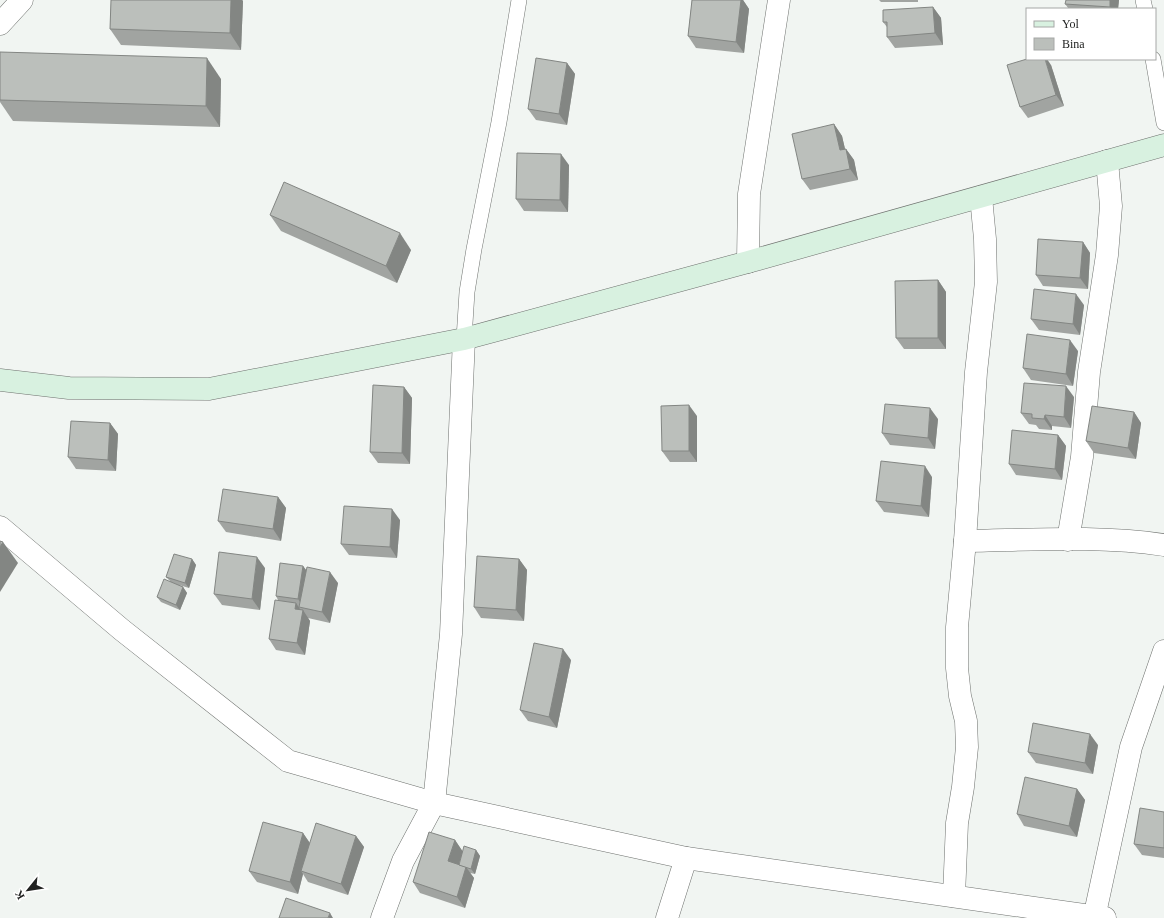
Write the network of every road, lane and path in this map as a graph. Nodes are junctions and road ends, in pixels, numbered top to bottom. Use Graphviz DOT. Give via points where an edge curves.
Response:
graph roads {
  1 [pos="22,0"];
  2 [pos="519,0"];
  3 [pos="779,0"];
  4 [pos="0,24"];
  5 [pos="1153,60"];
  6 [pos="1164,123"];
  7 [pos="1164,145"];
  8 [pos="1107,161"];
  9 [pos="981,197"];
  10 [pos="748,262"];
  11 [pos="464,339"];
  12 [pos="0,380"];
  13 [pos="0,527"];
  14 [pos="1068,540"];
  15 [pos="965,542"];
  16 [pos="1164,545"];
  17 [pos="1164,651"];
  18 [pos="434,803"];
  19 [pos="686,858"];
  20 [pos="954,896"];
  21 [pos="382,918"];
  22 [pos="667,918"];
  23 [pos="1098,918"];
  1 -- 4 [label="street"];
  2 -- 11 [label="lane" via="467,292"];
  3 -- 10 [label="street" via="749,194"];
  5 -- 6 [label="lane"];
  7 -- 8 [label="street"];
  8 -- 9 [label="street"];
  8 -- 14 [label="street" via="1111,206 1107,255 1089,372 1082,457"];
  9 -- 10 [label="street"];
  9 -- 15 [label="street" via="986,282 976,372"];
  10 -- 11 [label="street"];
  11 -- 12 [label="street" via="209,389 69,388"];
  11 -- 18 [label="street" via="452,634"];
  13 -- 18 [label="street" via="122,630 288,762"];
  14 -- 15 [label="street"];
  14 -- 16 [label="street" via="1107,539"];
  15 -- 20 [label="street" via="957,627 957,668 966,721 967,747 957,822"];
  17 -- 23 [label="street" via="1131,747"];
  18 -- 19 [label="street"];
  18 -- 21 [label="street" via="403,861"];
  19 -- 20 [label="street"];
  19 -- 22 [label="street"];
  20 -- 23 [label="street"];
}
